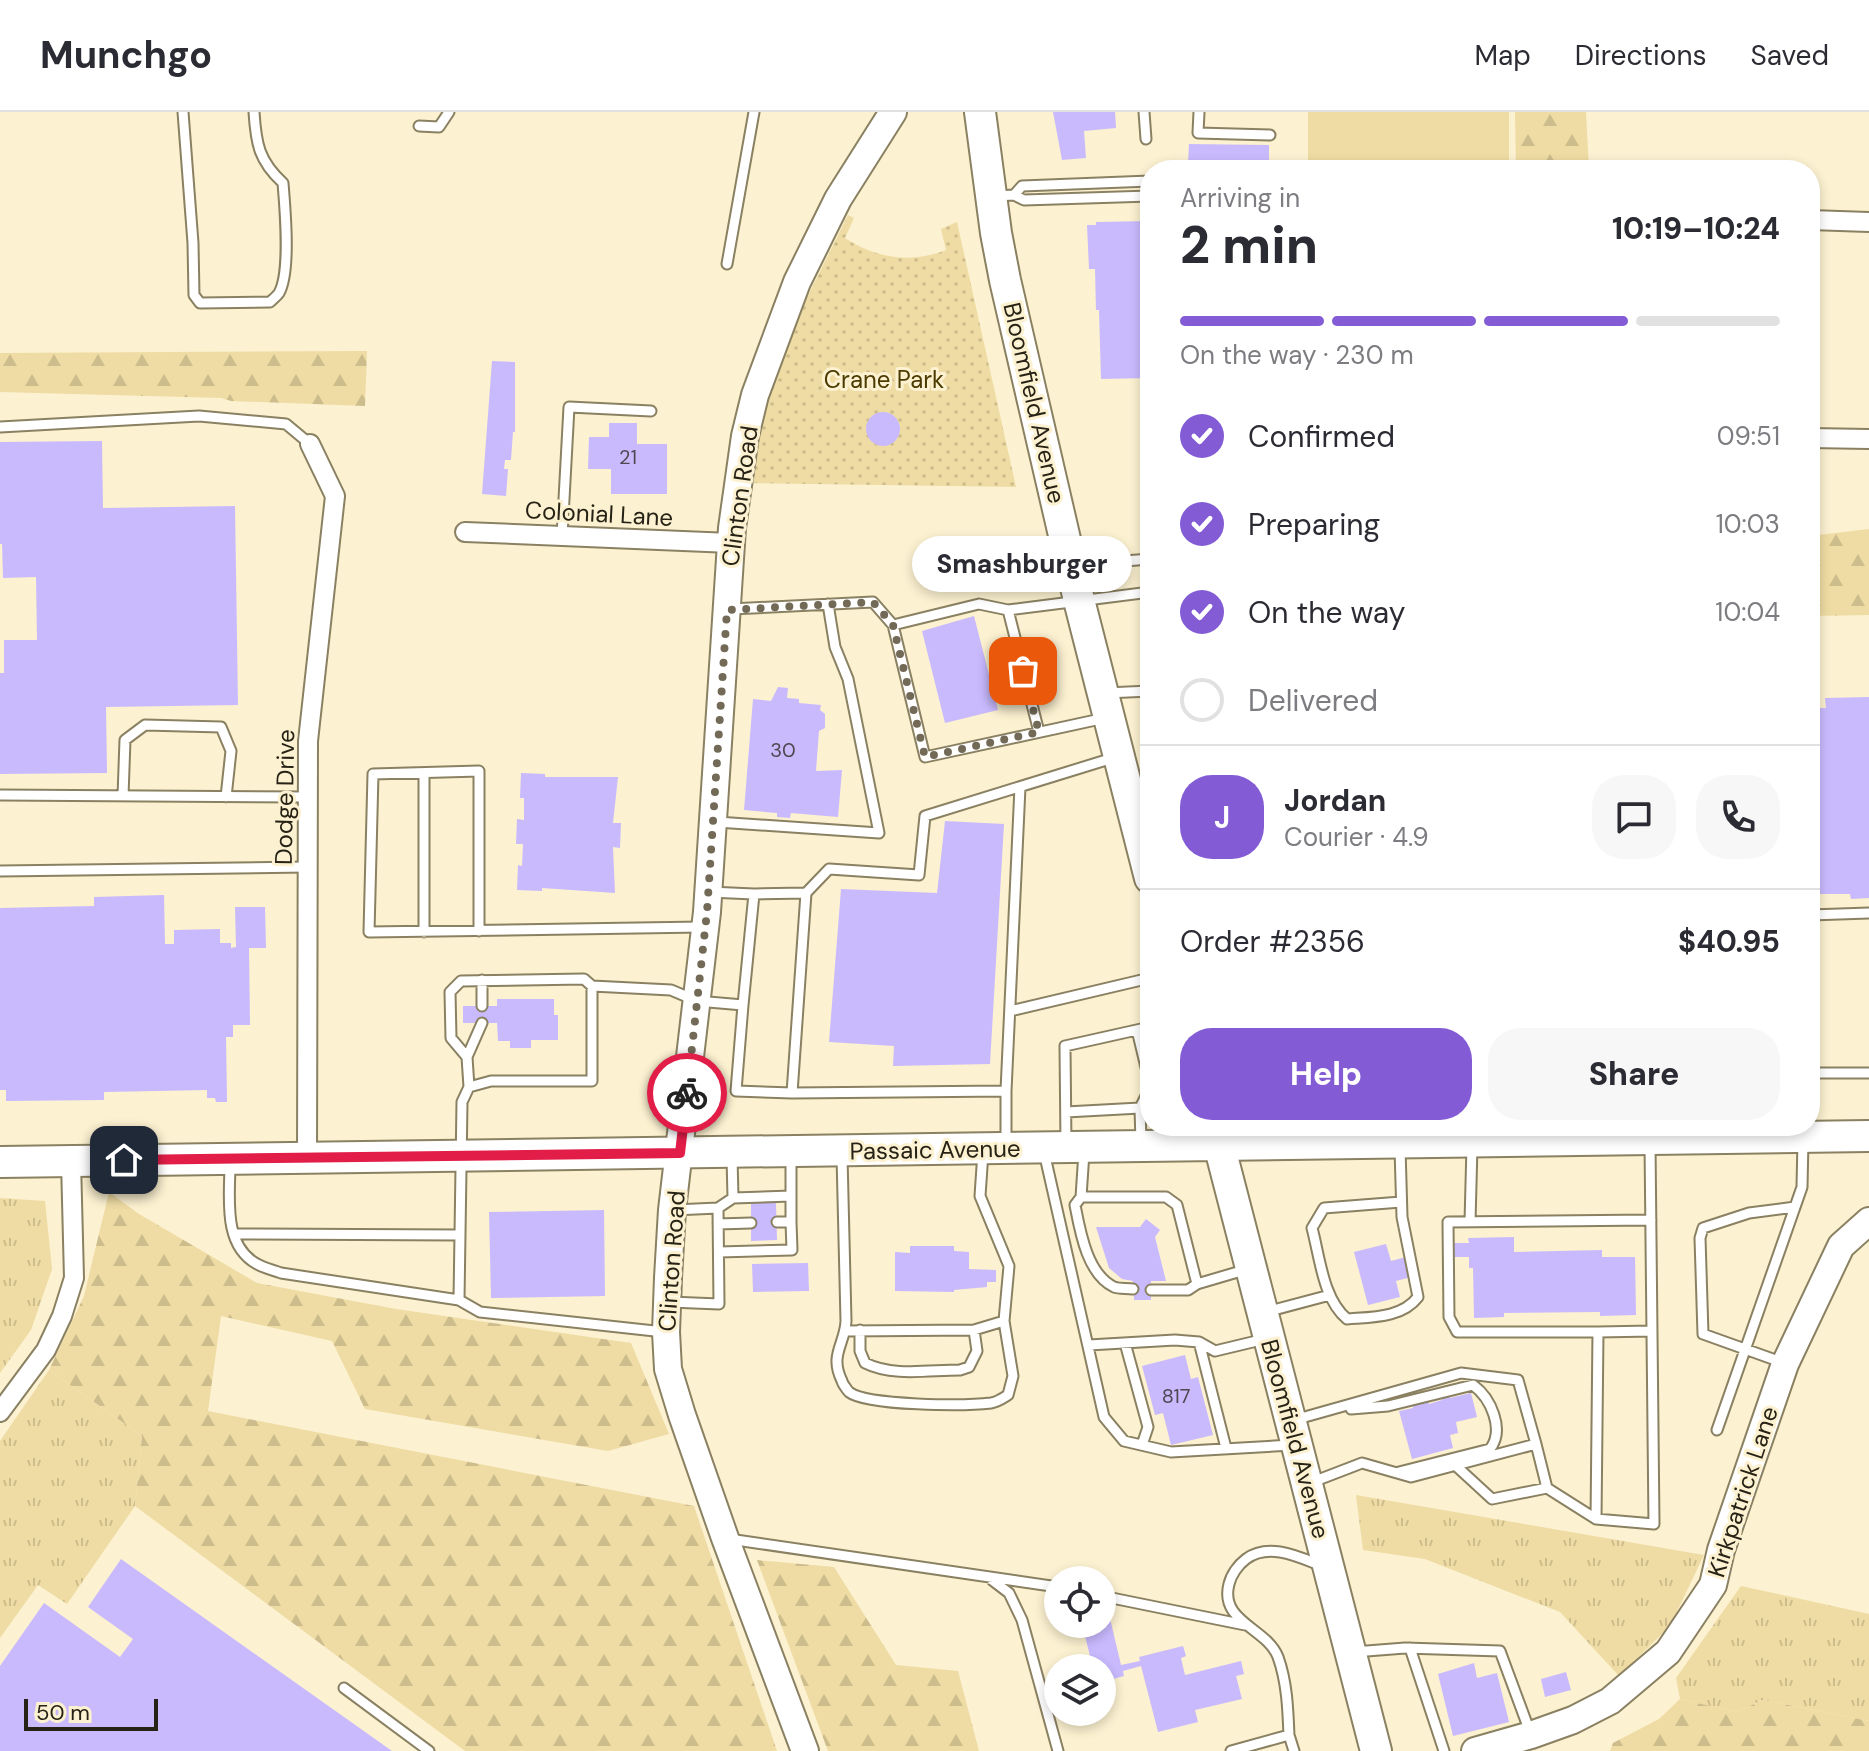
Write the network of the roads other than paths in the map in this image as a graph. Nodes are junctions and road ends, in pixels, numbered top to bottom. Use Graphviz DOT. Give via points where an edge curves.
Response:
graph roads {
  1 [pos="183,112"];
  2 [pos="254,112"];
  3 [pos="449,112"];
  4 [pos="754,112"];
  5 [pos="893,112"];
  6 [pos="980,112"];
  7 [pos="1144,112"];
  8 [pos="1199,112"];
  9 [pos="419,126"];
  10 [pos="1270,135"];
  11 [pos="1146,139"];
  12 [pos="1140,181"];
  13 [pos="1002,196"];
  14 [pos="1140,196"];
  15 [pos="1820,220"];
  16 [pos="1869,222"];
  17 [pos="727,264"];
  18 [pos="651,411"];
  19 [pos="0,427"];
  20 [pos="1820,438"];
  21 [pos="1869,439"];
  22 [pos="310,444"];
  23 [pos="465,532"];
  24 [pos="562,536"];
  25 [pos="731,543"];
  26 [pos="1140,560"];
  27 [pos="1072,566"];
  28 [pos="1140,593"];
  29 [pos="1079,600"];
  30 [pos="828,604"];
  31 [pos="727,610"];
  32 [pos="1008,610"];
  33 [pos="893,625"];
  34 [pos="1140,694"];
  35 [pos="1106,705"];
  36 [pos="1039,732"];
  37 [pos="1119,756"];
  38 [pos="424,773"];
  39 [pos="1020,787"];
  40 [pos="0,795"];
  41 [pos="123,796"];
  42 [pos="226,797"];
  43 [pos="308,797"];
  44 [pos="1140,821"];
  45 [pos="713,822"];
  46 [pos="307,867"];
  47 [pos="0,871"];
  48 [pos="708,892"];
  49 [pos="806,893"];
  50 [pos="754,894"];
  51 [pos="1869,913"];
  52 [pos="1820,915"];
  53 [pos="705,926"];
  54 [pos="479,931"];
  55 [pos="424,932"];
  56 [pos="482,980"];
  57 [pos="1140,980"];
  58 [pos="592,986"];
  59 [pos="697,1001"];
  60 [pos="743,1005"];
  61 [pos="482,1006"];
  62 [pos="1010,1011"];
  63 [pos="482,1023"];
  64 [pos="1140,1029"];
  65 [pos="1137,1030"];
  66 [pos="1140,1043"];
  67 [pos="467,1057"];
  68 [pos="1820,1073"];
  69 [pos="1869,1073"];
  70 [pos="469,1087"];
  71 [pos="1006,1091"];
  72 [pos="792,1093"];
  73 [pos="1140,1108"];
  74 [pos="1066,1112"];
  75 [pos="1820,1133"];
  76 [pos="1141,1136"];
  77 [pos="1217,1136"];
  78 [pos="1668,1136"];
  79 [pos="1804,1136"];
  80 [pos="1869,1136"];
  81 [pos="1454,1140"];
  82 [pos="1650,1140"];
  83 [pos="1400,1144"];
  84 [pos="1142,1147"];
  85 [pos="1064,1148"];
  86 [pos="995,1149"];
  87 [pos="841,1151"];
  88 [pos="790,1152"];
  89 [pos="680,1153"];
  90 [pos="732,1153"];
  91 [pos="462,1156"];
  92 [pos="307,1158"];
  93 [pos="230,1159"];
  94 [pos="71,1161"];
  95 [pos="0,1162"];
  96 [pos="791,1196"];
  97 [pos="1081,1197"];
  98 [pos="733,1198"];
  99 [pos="1401,1202"];
  100 [pos="1795,1207"];
  101 [pos="718,1208"];
  102 [pos="672,1210"];
  103 [pos="1651,1220"];
  104 [pos="1869,1221"];
  105 [pos="777,1222"];
  106 [pos="791,1222"];
  107 [pos="1470,1222"];
  108 [pos="751,1223"];
  109 [pos="718,1224"];
  110 [pos="235,1234"];
  111 [pos="460,1235"];
  112 [pos="719,1252"];
  113 [pos="1251,1268"];
  114 [pos="1197,1284"];
  115 [pos="1133,1289"];
  116 [pos="1151,1290"];
  117 [pos="1330,1295"];
  118 [pos="459,1300"];
  119 [pos="667,1302"];
  120 [pos="1004,1321"];
  121 [pos="1266,1326"];
  122 [pos="860,1330"];
  123 [pos="974,1330"];
  124 [pos="846,1331"];
  125 [pos="1652,1331"];
  126 [pos="666,1332"];
  127 [pos="1598,1332"];
  128 [pos="1199,1342"];
  129 [pos="1125,1343"];
  130 [pos="1089,1345"];
  131 [pos="1745,1351"];
  132 [pos="1785,1364"];
  133 [pos="1331,1410"];
  134 [pos="0,1412"];
  135 [pos="1717,1430"];
  136 [pos="1294,1433"];
  137 [pos="1536,1444"];
  138 [pos="1142,1445"];
  139 [pos="1226,1448"];
  140 [pos="1455,1465"];
  141 [pos="1395,1473"];
  142 [pos="1306,1484"];
  143 [pos="1547,1488"];
  144 [pos="1596,1519"];
  145 [pos="725,1538"];
  146 [pos="1329,1568"];
  147 [pos="989,1578"];
  148 [pos="1044,1585"];
  149 [pos="1116,1599"];
  150 [pos="1245,1625"];
  151 [pos="1410,1648"];
  152 [pos="1350,1652"];
  153 [pos="344,1688"];
  154 [pos="1531,1735"];
  155 [pos="1289,1736"];
  156 [pos="429,1751"];
  157 [pos="805,1751"];
  158 [pos="1058,1751"];
  159 [pos="1231,1751"];
  160 [pos="1294,1751"];
  161 [pos="1376,1751"];
  162 [pos="1444,1751"];
  163 [pos="1475,1751"];
  1 -- 2 [label="lane" via="194,295 200,303 270,302 279,292 285,252 283,183 266,167"];
  3 -- 9 [label="lane" via="439,127"];
  4 -- 17 [label="lane"];
  5 -- 25 [label="street, Clinton Road" via="838,199 778,328 745,436"];
  6 -- 13 [label="main road, Bloomfield Avenue"];
  7 -- 11 [label="lane"];
  8 -- 10 [label="lane" via="1198,133"];
  12 -- 13 [label="lane" via="1022,186"];
  13 -- 14 [label="lane"];
  13 -- 27 [label="main road, Bloomfield Avenue" via="1005,280"];
  15 -- 16 [label="street"];
  18 -- 24 [label="lane" via="569,407"];
  19 -- 22 [label="lane" via="199,416 286,424"];
  20 -- 21 [label="street"];
  22 -- 43 [label="street, Dodge Drive" via="335,496 308,741"];
  23 -- 24 [label="street, Colonial Lane"];
  24 -- 25 [label="street, Colonial Lane"];
  25 -- 31 [label="street, Clinton Road"];
  26 -- 27 [label="lane"];
  27 -- 29 [label="main road, Bloomfield Avenue"];
  28 -- 29 [label="lane"];
  29 -- 32 [label="lane"];
  29 -- 35 [label="main road, Bloomfield Avenue"];
  30 -- 31 [label="lane"];
  30 -- 33 [label="lane" via="873,602"];
  30 -- 45 [label="lane" via="879,833"];
  31 -- 45 [label="street, Clinton Road"];
  32 -- 33 [label="lane" via="979,604"];
  32 -- 36 [label="lane"];
  33 -- 36 [label="lane" via="925,757"];
  34 -- 35 [label="lane"];
  35 -- 36 [label="lane"];
  35 -- 37 [label="main road, Bloomfield Avenue"];
  37 -- 39 [label="lane"];
  37 -- 44 [label="main road, Bloomfield Avenue"];
  38 -- 54 [label="lane" via="479,771"];
  38 -- 55 [label="lane"];
  38 -- 55 [label="lane" via="373,774 369,932"];
  39 -- 49 [label="lane" via="925,816 919,875 829,869"];
  39 -- 62 [label="lane"];
  40 -- 41 [label="lane"];
  41 -- 42 [label="lane"];
  41 -- 42 [label="lane" via="125,740 145,725 221,727 231,751"];
  42 -- 43 [label="lane"];
  43 -- 46 [label="street, Dodge Drive"];
  45 -- 48 [label="street, Clinton Road"];
  46 -- 47 [label="lane"];
  46 -- 92 [label="street, Dodge Drive"];
  48 -- 50 [label="lane"];
  48 -- 53 [label="street, Clinton Road"];
  49 -- 50 [label="lane"];
  49 -- 72 [label="lane"];
  50 -- 60 [label="lane"];
  51 -- 52 [label="lane"];
  53 -- 54 [label="lane"];
  53 -- 59 [label="street, Clinton Road"];
  54 -- 55 [label="lane"];
  56 -- 58 [label="lane" via="584,979"];
  56 -- 61 [label="lane"];
  56 -- 67 [label="lane" via="461,981 450,992 451,1038"];
  57 -- 62 [label="lane"];
  58 -- 59 [label="lane" via="671,990"];
  58 -- 70 [label="lane" via="592,1081 491,1081"];
  59 -- 60 [label="lane"];
  59 -- 89 [label="street, Clinton Road"];
  60 -- 72 [label="lane" via="736,1091"];
  62 -- 71 [label="lane"];
  63 -- 67 [label="lane"];
  64 -- 65 [label="lane"];
  65 -- 66 [label="lane"];
  65 -- 74 [label="lane" via="1065,1046"];
  67 -- 70 [label="lane"];
  68 -- 69 [label="lane"];
  70 -- 91 [label="lane" via="462,1102"];
  71 -- 72 [label="lane"];
  71 -- 86 [label="lane"];
  73 -- 74 [label="lane"];
  74 -- 85 [label="lane"];
  75 -- 80 [label="main road, Passaic Avenue"];
  76 -- 84 [label="lane"];
  77 -- 83 [label="main road, Passaic Avenue"];
  77 -- 84 [label="main road, Passaic Avenue"];
  77 -- 113 [label="main road, Bloomfield Avenue"];
  78 -- 82 [label="main road, Passaic Avenue"];
  79 -- 100 [label="lane" via="1802,1187"];
  81 -- 82 [label="main road, Passaic Avenue"];
  81 -- 83 [label="main road, Passaic Avenue"];
  81 -- 107 [label="lane"];
  82 -- 103 [label="lane"];
  83 -- 99 [label="lane"];
  84 -- 85 [label="main road, Passaic Avenue"];
  85 -- 86 [label="main road, Passaic Avenue"];
  85 -- 97 [label="lane"];
  85 -- 130 [label="lane"];
  86 -- 87 [label="main road, Passaic Avenue"];
  86 -- 120 [label="lane" via="980,1196 1009,1266"];
  87 -- 88 [label="main road, Passaic Avenue"];
  87 -- 124 [label="lane"];
  88 -- 90 [label="main road, Passaic Avenue"];
  88 -- 96 [label="lane"];
  89 -- 90 [label="main road, Passaic Avenue"];
  89 -- 91 [label="main road, Passaic Avenue"];
  89 -- 102 [label="street, Clinton Road"];
  90 -- 98 [label="lane"];
  91 -- 92 [label="main road, Passaic Avenue"];
  91 -- 111 [label="lane"];
  92 -- 93 [label="main road, Passaic Avenue"];
  93 -- 94 [label="main road, Passaic Avenue"];
  93 -- 110 [label="lane" via="229,1214"];
  94 -- 95 [label="main road, Passaic Avenue"];
  94 -- 134 [label="street" via="74,1278 46,1350"];
  96 -- 98 [label="lane"];
  96 -- 106 [label="lane"];
  97 -- 114 [label="lane" via="1166,1197 1177,1205"];
  97 -- 115 [label="lane" via="1075,1205 1092,1262 1115,1288"];
  98 -- 101 [label="lane"];
  99 -- 117 [label="lane" via="1324,1208 1312,1228"];
  99 -- 117 [label="lane" via="1418,1297 1411,1307 1347,1319"];
  100 -- 131 [label="lane"];
  100 -- 131 [label="lane" via="1749,1213 1703,1228 1703,1334"];
  101 -- 102 [label="lane"];
  101 -- 109 [label="lane"];
  102 -- 119 [label="street, Clinton Road"];
  103 -- 107 [label="lane"];
  103 -- 125 [label="lane"];
  104 -- 132 [label="street, Kirkpatrick Lane" via="1841,1246"];
  105 -- 106 [label="lane"];
  106 -- 112 [label="lane" via="792,1250"];
  107 -- 127 [label="lane" via="1448,1222 1449,1317 1457,1332"];
  108 -- 109 [label="lane"];
  109 -- 112 [label="lane"];
  110 -- 111 [label="lane"];
  110 -- 118 [label="lane" via="238,1246 255,1263 281,1273"];
  111 -- 118 [label="lane"];
  112 -- 119 [label="lane" via="719,1304"];
  113 -- 114 [label="lane"];
  113 -- 121 [label="main road, Bloomfield Avenue"];
  114 -- 116 [label="lane" via="1188,1290"];
  117 -- 121 [label="lane"];
  118 -- 126 [label="lane" via="480,1312"];
  119 -- 126 [label="street, Clinton Road"];
  120 -- 123 [label="lane"];
  120 -- 124 [label="lane" via="1013,1376 1008,1395 992,1403 885,1402 848,1391 837,1356"];
  121 -- 128 [label="lane" via="1215,1351"];
  121 -- 136 [label="main road, Bloomfield Avenue"];
  122 -- 123 [label="lane"];
  122 -- 123 [label="lane" via="865,1363 890,1371 969,1367 977,1351"];
  122 -- 124 [label="lane"];
  125 -- 127 [label="lane"];
  125 -- 144 [label="lane" via="1654,1524"];
  126 -- 145 [label="street, Clinton Road" via="668,1369"];
  127 -- 144 [label="lane"];
  128 -- 129 [label="lane"];
  128 -- 139 [label="lane"];
  129 -- 130 [label="lane"];
  129 -- 138 [label="lane" via="1148,1427"];
  130 -- 138 [label="lane" via="1104,1417 1124,1441"];
  131 -- 132 [label="lane"];
  131 -- 135 [label="lane"];
  132 -- 154 [label="street, Kirkpatrick Lane" via="1713,1585 1697,1612 1659,1662 1610,1701"];
  133 -- 136 [label="lane"];
  133 -- 137 [label="lane" via="1461,1373 1518,1380"];
  133 -- 141 [label="lane" via="1388,1406 1473,1385 1486,1395 1497,1430 1490,1449"];
  136 -- 139 [label="lane"];
  136 -- 142 [label="main road, Bloomfield Avenue"];
  137 -- 140 [label="lane"];
  137 -- 143 [label="lane"];
  138 -- 139 [label="lane" via="1171,1452"];
  140 -- 141 [label="lane" via="1411,1477"];
  140 -- 143 [label="lane" via="1492,1499"];
  141 -- 142 [label="lane" via="1362,1463"];
  142 -- 146 [label="main road, Bloomfield Avenue"];
  143 -- 144 [label="lane"];
  145 -- 147 [label="lane"];
  145 -- 157 [label="street, Clinton Road"];
  146 -- 150 [label="lane" via="1274,1551 1248,1558 1228,1591 1230,1606"];
  146 -- 152 [label="main road, Bloomfield Avenue"];
  147 -- 148 [label="lane"];
  147 -- 158 [label="lane" via="1009,1593 1022,1620"];
  149 -- 150 [label="lane"];
  150 -- 155 [label="lane" via="1268,1640 1278,1657 1288,1696"];
  151 -- 152 [label="lane"];
  151 -- 154 [label="lane" via="1500,1651"];
  151 -- 162 [label="lane"];
  152 -- 161 [label="main road, Bloomfield Avenue"];
  153 -- 156 [label="lane"];
  154 -- 163 [label="street, Kirkpatrick Lane"];
  155 -- 159 [label="lane"];
  155 -- 160 [label="lane"];
}
